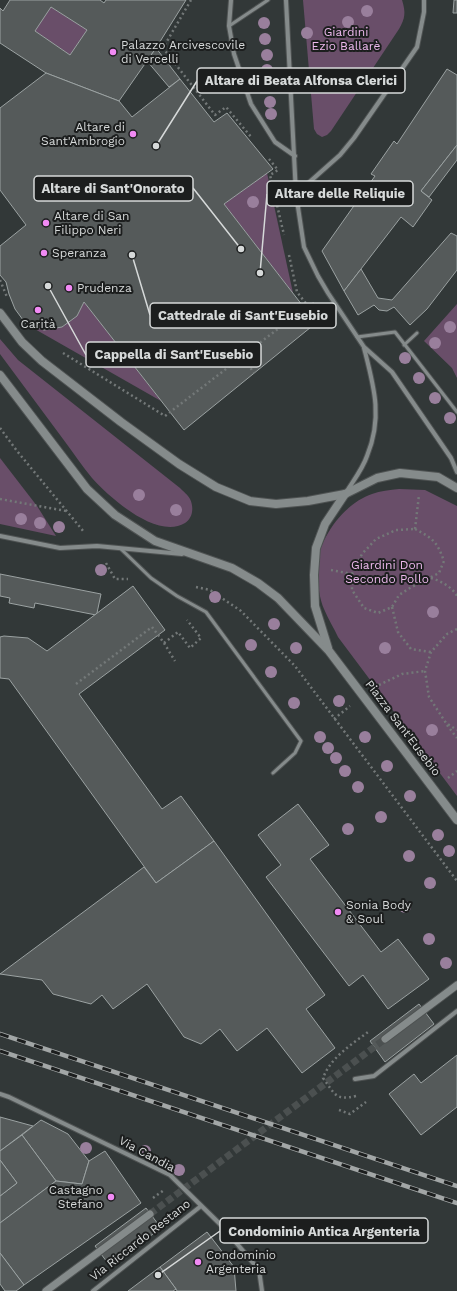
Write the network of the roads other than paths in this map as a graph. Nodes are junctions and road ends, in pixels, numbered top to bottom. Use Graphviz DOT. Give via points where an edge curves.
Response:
graph roads {
  1 [pos="232,0"];
  2 [pos="268,0"];
  3 [pos="286,0"];
  4 [pos="424,0"];
  5 [pos="229,26"];
  6 [pos="295,156"];
  7 [pos="296,194"];
  8 [pos="0,313"];
  9 [pos="417,333"];
  10 [pos="357,337"];
  11 [pos="404,345"];
  12 [pos="364,347"];
  13 [pos="0,375"];
  14 [pos="457,412"];
  15 [pos="457,471"];
  16 [pos="457,488"];
  17 [pos="345,494"];
  18 [pos="0,536"];
  19 [pos="120,547"];
  20 [pos="192,555"];
  21 [pos="329,650"];
  22 [pos="273,773"];
  23 [pos="457,820"];
  24 [pos="457,985"];
  25 [pos="457,1011"];
  26 [pos="385,1039"];
  27 [pos="355,1079"];
  28 [pos="0,1094"];
  29 [pos="201,1206"];
  30 [pos="150,1214"];
  31 [pos="46,1291"];
  32 [pos="93,1291"];
  33 [pos="262,1291"];
  1 -- 5 [label="street"];
  2 -- 5 [label="lane"];
  3 -- 6 [label="street"];
  4 -- 7 [label="street" via="417,47 354,138 340,155"];
  5 -- 6 [label="street" via="234,54 251,104 275,142"];
  6 -- 7 [label="street"];
  7 -- 10 [label="street" via="304,247 318,276"];
  8 -- 17 [label="main road" via="22,342 42,361 179,464 216,487 250,500 276,504 308,502"];
  9 -- 11 [label="lane"];
  10 -- 11 [label="lane" via="395,332"];
  10 -- 12 [label="street"];
  11 -- 14 [label="lane"];
  12 -- 15 [label="street" via="392,372 451,458"];
  12 -- 17 [label="street, Piazza Sant'Eusebio" via="374,390 376,422 367,457"];
  13 -- 20 [label="main road, Piazza Sant'Eusebio" via="87,490 115,515 155,541"];
  16 -- 17 [label="main road" via="438,477 400,473 378,478"];
  17 -- 21 [label="main road, Piazza Sant'Eusebio" via="325,524 316,548 315,606"];
  18 -- 19 [label="street" via="60,548"];
  19 -- 20 [label="street"];
  19 -- 22 [label="lane" via="151,578 206,612 300,741 295,753"];
  20 -- 21 [label="main road, Piazza Sant'Eusebio" via="232,568 258,583 278,598"];
  21 -- 23 [label="main road, Piazza Sant'Eusebio"];
  24 -- 26 [label="street"];
  25 -- 27 [label="street" via="374,1076"];
  28 -- 29 [label="street, Via Candia" via="170,1175"];
  29 -- 32 [label="street, Via Riccardo Restano"];
  29 -- 33 [label="street, Via Candia" via="223,1226 259,1270"];
  30 -- 31 [label="street, Via Riccardo Restano"];
}
